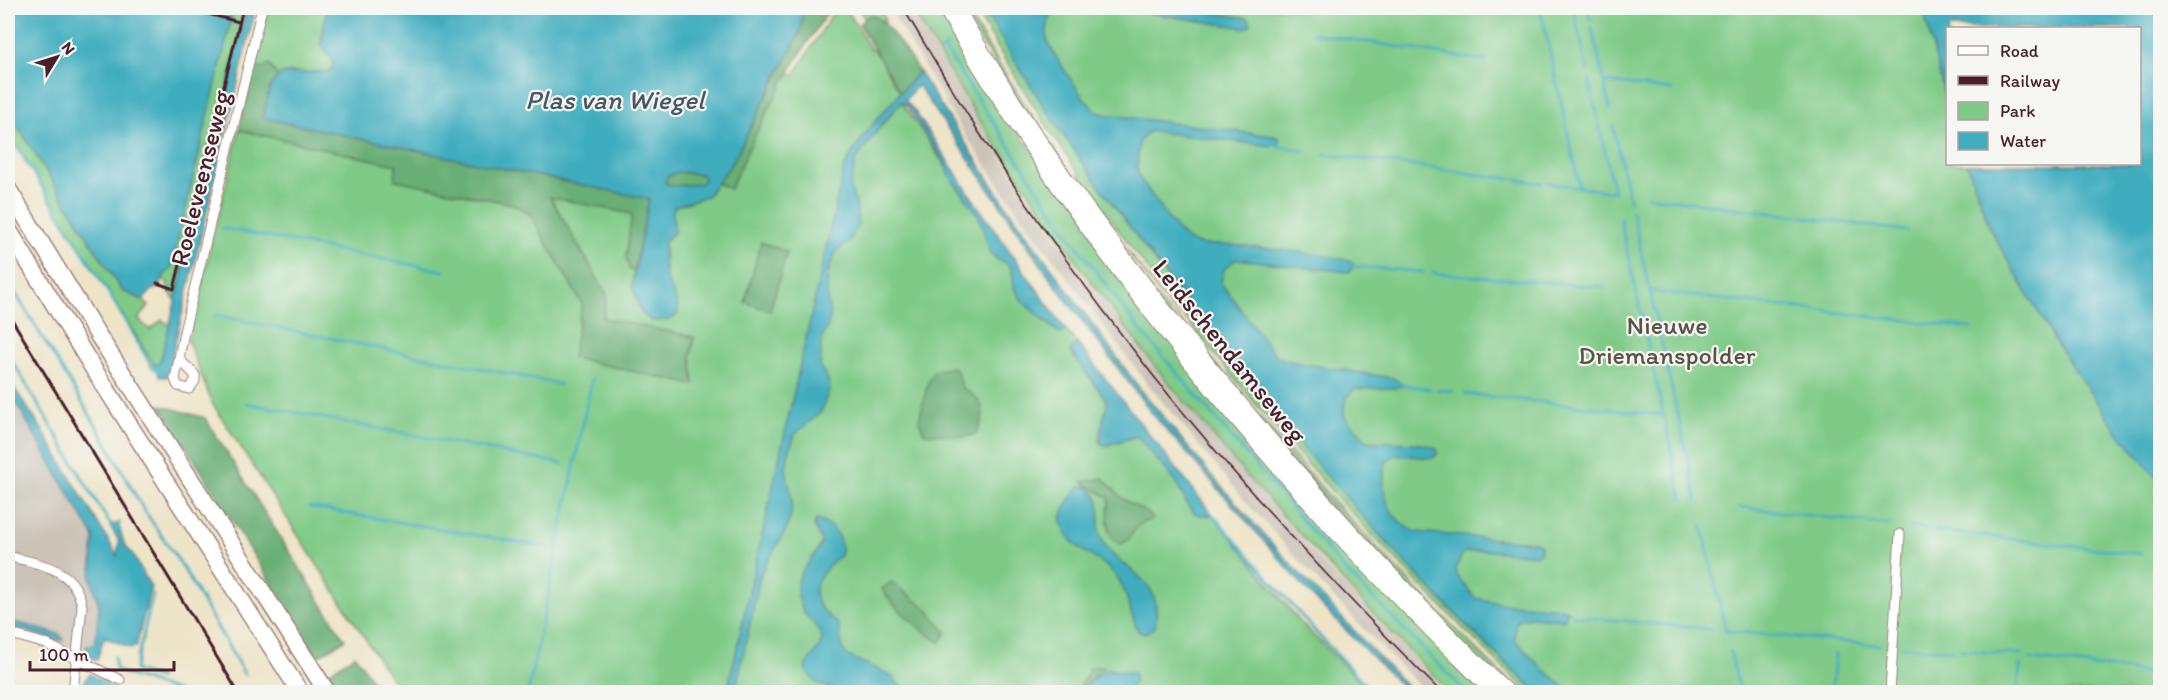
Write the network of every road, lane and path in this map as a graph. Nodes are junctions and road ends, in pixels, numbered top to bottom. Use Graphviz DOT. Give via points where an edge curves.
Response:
graph roads {
  1 [pos="262,8"];
  2 [pos="945,8"];
  3 [pos="957,8"];
  4 [pos="8,189"];
  5 [pos="8,229"];
  6 [pos="179,359"];
  7 [pos="1900,534"];
  8 [pos="8,556"];
  9 [pos="8,633"];
  10 [pos="77,658"];
  11 [pos="120,680"];
  12 [pos="72,693"];
  13 [pos="300,693"];
  14 [pos="327,693"];
  15 [pos="1493,693"];
  16 [pos="1508,693"];
  17 [pos="1890,693"];
  1 -- 6 [label="street, Roeleveenseweg"];
  2 -- 15 [label="main road, Leidschendamseweg" via="1069,203 1147,309 1322,517"];
  3 -- 16 [label="main road, Leidschendamseweg" via="1037,137 1107,237 1266,436 1393,578"];
  4 -- 14 [label="highway"];
  5 -- 13 [label="highway"];
  7 -- 17 [label="street"];
  8 -- 10 [label="street" via="55,570 74,586 82,606"];
  9 -- 10 [label="street"];
  10 -- 11 [label="street"];
  10 -- 12 [label="street"];
}
